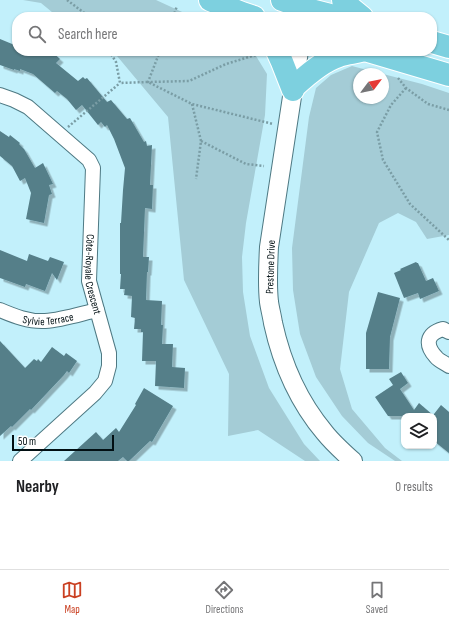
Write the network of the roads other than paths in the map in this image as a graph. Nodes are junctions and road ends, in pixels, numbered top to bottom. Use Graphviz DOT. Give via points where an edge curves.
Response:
graph roads {
  1 [pos="210,0"];
  2 [pos="282,0"];
  3 [pos="343,0"];
  4 [pos="307,6"];
  5 [pos="238,12"];
  6 [pos="324,12"];
  7 [pos="356,12"];
  8 [pos="437,43"];
  9 [pos="449,47"];
  10 [pos="272,56"];
  11 [pos="299,56"];
  12 [pos="339,56"];
  13 [pos="385,56"];
  14 [pos="449,75"];
  15 [pos="294,88"];
  16 [pos="0,95"];
  17 [pos="0,310"];
  18 [pos="97,310"];
  19 [pos="449,332"];
  20 [pos="449,366"];
  21 [pos="20,461"];
  22 [pos="353,461"];
  1 -- 5 [label="main road"];
  2 -- 4 [label="main road"];
  3 -- 7 [label="main road"];
  4 -- 6 [label="main road"];
  8 -- 9 [label="main road"];
  10 -- 15 [label="main road"];
  11 -- 15 [label="street, Prestone Drive"];
  12 -- 15 [label="main road" via="309,73"];
  13 -- 14 [label="main road"];
  15 -- 22 [label="street, Prestone Drive" via="269,247 269,303 279,350 298,393 324,432"];
  16 -- 18 [label="street, Côte-Royale Crescent" via="28,107 89,160 93,168 89,281"];
  17 -- 18 [label="street, Sylvie Terrace" via="28,320 45,321"];
  18 -- 21 [label="street, Côte-Royale Crescent" via="109,353 105,381"];
  19 -- 20 [label="street" via="438,330 429,338 428,343 436,358"];
}
